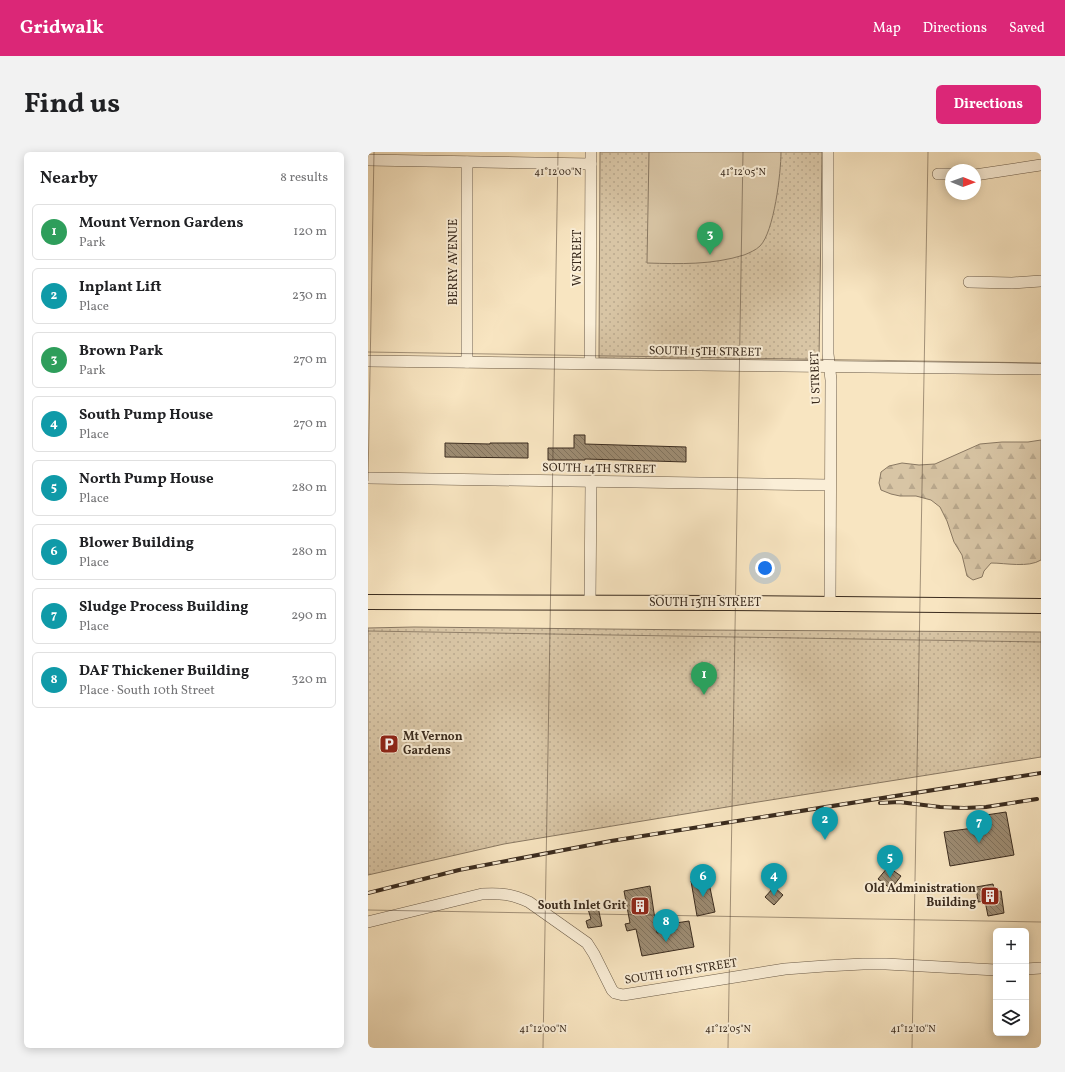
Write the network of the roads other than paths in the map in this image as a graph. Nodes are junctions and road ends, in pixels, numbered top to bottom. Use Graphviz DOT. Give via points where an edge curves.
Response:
graph roads {
  1 [pos="591,152"];
  2 [pos="828,152"];
  3 [pos="368,160"];
  4 [pos="467,162"];
  5 [pos="591,164"];
  6 [pos="1041,165"];
  7 [pos="938,174"];
  8 [pos="945,174"];
  9 [pos="981,174"];
  10 [pos="1041,281"];
  11 [pos="969,282"];
  12 [pos="368,361"];
  13 [pos="467,362"];
  14 [pos="590,363"];
  15 [pos="829,367"];
  16 [pos="1041,369"];
  17 [pos="368,478"];
  18 [pos="591,482"];
  19 [pos="830,485"];
  20 [pos="368,602"];
  21 [pos="590,603"];
  22 [pos="830,604"];
  23 [pos="1041,606"];
  24 [pos="368,922"];
  25 [pos="1041,968"];
  26 [pos="1029,969"];
  27 [pos="993,970"];
  1 -- 5 [label="street, W STREET"];
  2 -- 15 [label="street, U STREET"];
  3 -- 4 [label="street"];
  4 -- 5 [label="street"];
  4 -- 13 [label="street, BERRY AVENUE"];
  5 -- 14 [label="street, W STREET"];
  6 -- 9 [label="street"];
  7 -- 8 [label="street"];
  10 -- 11 [label="street"];
  12 -- 13 [label="street, SOUTH 15TH STREET"];
  13 -- 14 [label="street, SOUTH 15TH STREET"];
  14 -- 15 [label="street, SOUTH 15TH STREET"];
  15 -- 16 [label="street, SOUTH 15TH STREET"];
  15 -- 19 [label="street, U STREET"];
  17 -- 18 [label="street, SOUTH 14TH STREET"];
  18 -- 19 [label="street, SOUTH 14TH STREET"];
  18 -- 21 [label="street"];
  19 -- 22 [label="street, U STREET"];
  20 -- 21 [label="main road, SOUTH 13TH STREET"];
  21 -- 22 [label="main road, SOUTH 13TH STREET"];
  22 -- 23 [label="main road, SOUTH 13TH STREET"];
  24 -- 27 [label="street, SOUTH 10TH STREET" via="482,894 508,894 529,902 587,943 612,990 623,995 785,969 825,966 886,964"];
  25 -- 26 [label="street"];
}
